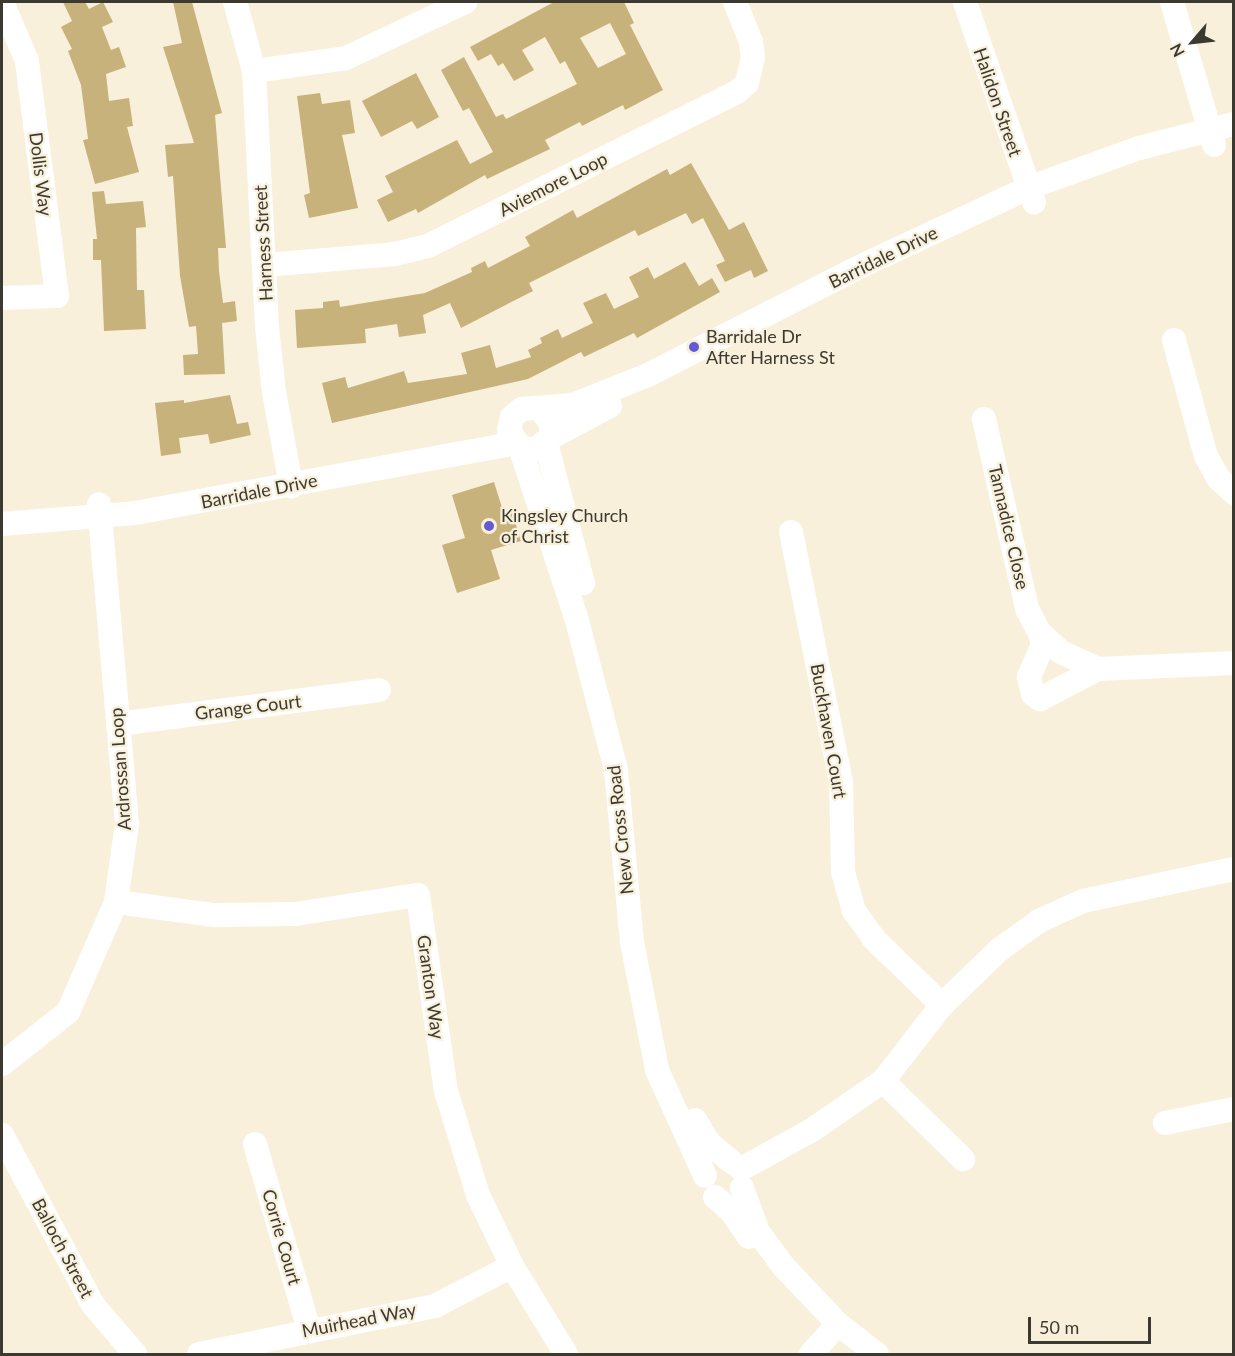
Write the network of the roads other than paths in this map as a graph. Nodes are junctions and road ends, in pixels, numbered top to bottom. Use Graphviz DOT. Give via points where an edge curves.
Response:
graph roads {
  1 [pos="2,2"];
  2 [pos="234,2"];
  3 [pos="465,2"];
  4 [pos="735,2"];
  5 [pos="965,2"];
  6 [pos="1172,2"];
  7 [pos="254,71"];
  8 [pos="1233,124"];
  9 [pos="1219,138"];
  10 [pos="1031,195"];
  11 [pos="265,265"];
  12 [pos="2,298"];
  13 [pos="1174,340"];
  14 [pos="542,410"];
  15 [pos="984,418"];
  16 [pos="515,438"];
  17 [pos="548,441"];
  18 [pos="290,479"];
  19 [pos="1233,493"];
  20 [pos="2,509"];
  21 [pos="100,511"];
  22 [pos="2,524"];
  23 [pos="791,532"];
  24 [pos="1040,633"];
  25 [pos="1233,663"];
  26 [pos="1098,669"];
  27 [pos="379,690"];
  28 [pos="118,724"];
  29 [pos="1232,875"];
  30 [pos="117,902"];
  31 [pos="942,1005"];
  32 [pos="2,1064"];
  33 [pos="883,1081"];
  34 [pos="1233,1109"];
  35 [pos="1165,1123"];
  36 [pos="2,1135"];
  37 [pos="255,1144"];
  38 [pos="963,1159"];
  39 [pos="738,1173"];
  40 [pos="710,1186"];
  41 [pos="512,1266"];
  42 [pos="833,1329"];
  43 [pos="309,1330"];
  44 [pos="135,1354"];
  45 [pos="199,1354"];
  46 [pos="566,1354"];
  47 [pos="811,1354"];
  48 [pos="854,1354"];
  49 [pos="877,1354"];
  1 -- 12 [label="street, Dollis Way" via="27,61 57,296"];
  2 -- 7 [label="street, Harness Street"];
  3 -- 7 [label="street" via="346,58"];
  4 -- 11 [label="street, Aviemore Loop" via="753,58 747,83 737,92 430,246 395,254"];
  5 -- 10 [label="street, Halidon Street"];
  6 -- 9 [label="street"];
  7 -- 11 [label="street, Harness Street"];
  8 -- 9 [label="street, Barridale Drive"];
  9 -- 10 [label="street, Barridale Drive" via="1139,148"];
  10 -- 14 [label="street, Barridale Drive" via="855,269 650,374 573,405"];
  10 -- 17 [label="street, Barridale Drive"];
  11 -- 18 [label="street, Harness Street" via="274,392"];
  13 -- 19 [label="street" via="1206,456 1218,478"];
  14 -- 16 [label="street" via="522,409"];
  14 -- 17 [label="street" via="552,425"];
  15 -- 24 [label="street, Tannadice Close" via="1028,609"];
  16 -- 17 [label="street" via="534,450"];
  16 -- 18 [label="street, Barridale Drive" via="472,437"];
  16 -- 40 [label="street, New Cross Road" via="576,617 616,770 632,942 657,1070"];
  17 -- 39 [label="street, New Cross Road" via="631,768 647,940 671,1065 690,1113 710,1143"];
  18 -- 21 [label="street, Barridale Drive"];
  20 -- 21 [label="street, Barridale Drive"];
  21 -- 22 [label="street, Barridale Drive"];
  21 -- 28 [label="street, Ardrossan Loop"];
  23 -- 31 [label="street, Buckhaven Court" via="841,782 843,872 854,911 874,939"];
  24 -- 26 [label="street, Tannadice Close" via="1060,652"];
  24 -- 26 [label="street, Tannadice Close" via="1043,645 1029,677 1033,694 1040,699"];
  25 -- 26 [label="street, Tannadice Close"];
  27 -- 28 [label="street, Grange Court"];
  28 -- 30 [label="street, Ardrossan Loop" via="127,824"];
  29 -- 31 [label="street" via="1083,901 1039,921 999,950"];
  30 -- 32 [label="street, Ardrossan Loop" via="68,1012"];
  30 -- 41 [label="street, Granton Way" via="214,915 296,914 418,895 446,1091 478,1195"];
  31 -- 33 [label="street"];
  33 -- 38 [label="street"];
  33 -- 39 [label="street" via="812,1130"];
  34 -- 35 [label="street"];
  36 -- 44 [label="street, Balloch Street" via="93,1305"];
  37 -- 43 [label="street, Corrie Court"];
  39 -- 40 [label="street" via="715,1162"];
  39 -- 40 [label="street" via="733,1197"];
  39 -- 42 [label="street, New Cross Road" via="744,1202 770,1250"];
  40 -- 42 [label="street, New Cross Road" via="773,1273"];
  41 -- 43 [label="street, Muirhead Way" via="435,1306"];
  41 -- 46 [label="street, Granton Way"];
  42 -- 47 [label="street"];
  42 -- 48 [label="street, New Cross Road"];
  42 -- 49 [label="street, New Cross Road"];
  43 -- 45 [label="street, Muirhead Way"];
}
